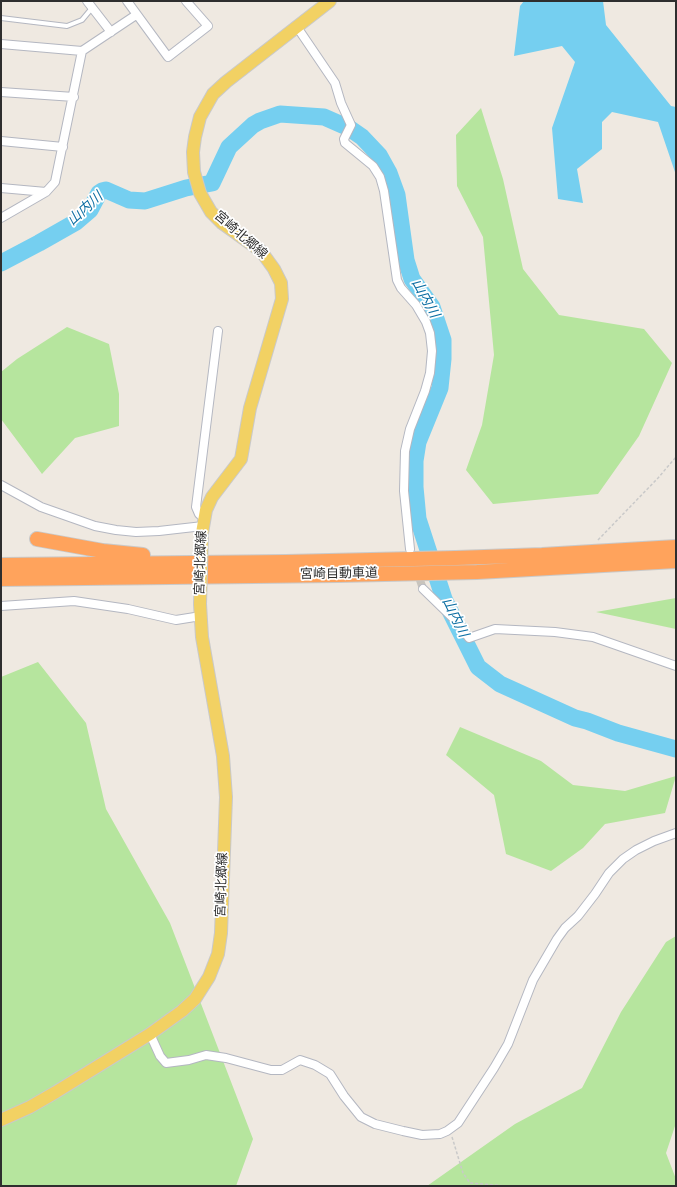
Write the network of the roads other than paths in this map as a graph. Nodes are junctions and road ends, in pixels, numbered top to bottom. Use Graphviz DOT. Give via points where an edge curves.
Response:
graph roads {
  1 [pos="87,1"];
  2 [pos="127,1"];
  3 [pos="186,1"];
  4 [pos="324,3"];
  5 [pos="93,8"];
  6 [pos="136,15"];
  7 [pos="1,18"];
  8 [pos="297,27"];
  9 [pos="111,32"];
  10 [pos="1,44"];
  11 [pos="82,51"];
  12 [pos="1,92"];
  13 [pos="74,97"];
  14 [pos="1,142"];
  15 [pos="63,147"];
  16 [pos="1,188"];
  17 [pos="46,192"];
  18 [pos="1,218"];
  19 [pos="218,331"];
  20 [pos="1,485"];
  21 [pos="203,526"];
  22 [pos="37,539"];
  23 [pos="676,547"];
  24 [pos="410,549"];
  25 [pos="676,560"];
  26 [pos="286,562"];
  27 [pos="1,565"];
  28 [pos="1,579"];
  29 [pos="423,589"];
  30 [pos="1,606"];
  31 [pos="201,610"];
  32 [pos="676,666"];
  33 [pos="676,833"];
  34 [pos="150,1034"];
  35 [pos="1,1120"];
  1 -- 5 [label="street"];
  2 -- 6 [label="street"];
  3 -- 6 [label="street" via="208,26 168,57"];
  4 -- 8 [label="main road, 宮崎北郷線"];
  5 -- 7 [label="lane" via="82,20 67,26"];
  5 -- 9 [label="street"];
  6 -- 9 [label="street"];
  8 -- 21 [label="main road, 宮崎北郷線" via="213,94 200,117 194,137 194,172 200,193 211,212 260,251 274,268 281,283 282,299 250,408 241,459 212,498"];
  8 -- 24 [label="street" via="334,83 351,125 344,139 346,143 372,166 380,177 397,280 426,322 430,333 430,373 405,451 404,491"];
  9 -- 11 [label="street"];
  10 -- 11 [label="street"];
  11 -- 13 [label="street"];
  12 -- 13 [label="street"];
  13 -- 15 [label="street"];
  14 -- 15 [label="street"];
  15 -- 17 [label="street" via="55,182"];
  16 -- 17 [label="street"];
  17 -- 18 [label="street"];
  19 -- 21 [label="street" via="196,507"];
  20 -- 21 [label="street" via="41,507 95,526 136,532"];
  21 -- 31 [label="main road, 宮崎北郷線, bridge"];
  22 -- 26 [label="highway" via="134,555 256,556"];
  23 -- 26 [label="highway, 宮崎自動車道" via="542,555"];
  25 -- 28 [label="highway, 宮崎自動車道" via="477,572"];
  26 -- 27 [label="highway, 宮崎自動車道"];
  29 -- 32 [label="street" via="458,623 469,638 495,629 593,637"];
  30 -- 31 [label="street" via="74,601 128,609 176,620"];
  31 -- 34 [label="main road, 宮崎北郷線" via="204,652 223,756 226,798 221,932 218,954 209,977 194,999"];
  33 -- 34 [label="street" via="636,850 609,873 585,908 556,939 533,980 508,1044 464,1116 449,1130 434,1135 422,1135 375,1124 361,1117 330,1074 300,1060 282,1070 271,1070 206,1055 166,1063"];
  34 -- 35 [label="main road, 宮崎北郷線" via="56,1092"];
}
